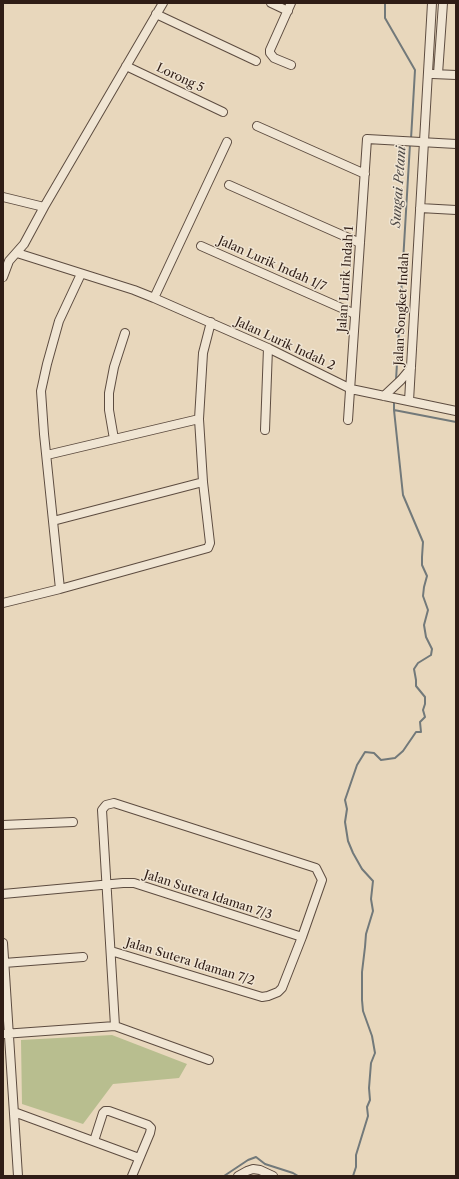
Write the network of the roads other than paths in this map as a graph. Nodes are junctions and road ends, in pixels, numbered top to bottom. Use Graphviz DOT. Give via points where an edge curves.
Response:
graph roads {
  1 [pos="163,3"];
  2 [pos="271,3"];
  3 [pos="432,3"];
  4 [pos="443,3"];
  5 [pos="289,7"];
  6 [pos="156,14"];
  7 [pos="256,61"];
  8 [pos="291,65"];
  9 [pos="126,66"];
  10 [pos="428,74"];
  11 [pos="438,74"];
  12 [pos="456,75"];
  13 [pos="223,112"];
  14 [pos="258,126"];
  15 [pos="227,142"];
  16 [pos="420,142"];
  17 [pos="456,144"];
  18 [pos="365,174"];
  19 [pos="229,185"];
  20 [pos="3,197"];
  21 [pos="44,207"];
  22 [pos="420,208"];
  23 [pos="456,210"];
  24 [pos="360,243"];
  25 [pos="201,246"];
  26 [pos="17,253"];
  27 [pos="81,274"];
  28 [pos="3,277"];
  29 [pos="154,298"];
  30 [pos="356,314"];
  31 [pos="210,322"];
  32 [pos="125,333"];
  33 [pos="268,348"];
  34 [pos="411,367"];
  35 [pos="351,389"];
  36 [pos="384,396"];
  37 [pos="409,401"];
  38 [pos="456,412"];
  39 [pos="200,418"];
  40 [pos="348,420"];
  41 [pos="265,430"];
  42 [pos="114,439"];
  43 [pos="47,455"];
  44 [pos="203,482"];
  45 [pos="53,521"];
  46 [pos="60,589"];
  47 [pos="3,603"];
  48 [pos="73,822"];
  49 [pos="3,824"];
  50 [pos="106,885"];
  51 [pos="3,894"];
  52 [pos="302,937"];
  53 [pos="3,943"];
  54 [pos="111,951"];
  55 [pos="83,957"];
  56 [pos="4,963"];
  57 [pos="115,1026"];
  58 [pos="6,1034"];
  59 [pos="209,1060"];
  60 [pos="14,1112"];
  61 [pos="94,1141"];
  62 [pos="139,1158"];
  63 [pos="253,1172"];
  64 [pos="18,1176"];
  65 [pos="132,1176"];
  66 [pos="238,1176"];
  67 [pos="273,1176"];
  1 -- 6 [label="street"];
  2 -- 5 [label="street"];
  3 -- 10 [label="street, Jalan Songket Indah"];
  4 -- 11 [label="street"];
  5 -- 8 [label="street" via="270,53 274,58"];
  6 -- 7 [label="street"];
  6 -- 9 [label="street"];
  9 -- 13 [label="street, Lorong 5"];
  9 -- 21 [label="street"];
  10 -- 11 [label="street"];
  10 -- 16 [label="street, Jalan Songket Indah"];
  11 -- 12 [label="street"];
  14 -- 18 [label="street"];
  15 -- 29 [label="street"];
  16 -- 17 [label="street"];
  16 -- 18 [label="street, Jalan Lurik Indah 1" via="367,139"];
  16 -- 22 [label="street, Jalan Songket Indah"];
  18 -- 24 [label="street, Jalan Lurik Indah 1"];
  19 -- 24 [label="street"];
  20 -- 21 [label="street"];
  21 -- 26 [label="street"];
  22 -- 23 [label="street"];
  22 -- 34 [label="street, Jalan Songket Indah"];
  24 -- 30 [label="street, Jalan Lurik Indah 1"];
  25 -- 30 [label="street, Jalan Lurik Indah 1/7"];
  26 -- 27 [label="street, Jalan Lurik Indah 2"];
  26 -- 28 [label="street" via="9,261"];
  27 -- 29 [label="street, Jalan Lurik Indah 2"];
  27 -- 43 [label="street" via="59,322 44,378 42,392"];
  29 -- 31 [label="street, Jalan Lurik Indah 2"];
  30 -- 35 [label="street, Jalan Lurik Indah 1"];
  31 -- 33 [label="street, Jalan Lurik Indah 2"];
  31 -- 39 [label="street" via="202,353"];
  32 -- 42 [label="street" via="109,393"];
  33 -- 35 [label="street, Jalan Lurik Indah 2"];
  33 -- 41 [label="street"];
  34 -- 36 [label="street"];
  34 -- 37 [label="street, Jalan Songket Indah"];
  35 -- 36 [label="street, Jalan Lurik Indah 2"];
  35 -- 40 [label="street, Jalan Lurik Indah 1"];
  36 -- 37 [label="street, Jalan Lurik Indah 2"];
  37 -- 38 [label="street, Jalan Lurik Indah 2"];
  39 -- 42 [label="street"];
  39 -- 44 [label="street"];
  42 -- 43 [label="street"];
  43 -- 45 [label="street"];
  44 -- 45 [label="street"];
  44 -- 46 [label="street" via="210,543 208,548"];
  45 -- 46 [label="street"];
  46 -- 47 [label="street"];
  48 -- 49 [label="street"];
  50 -- 51 [label="street, Jalan Sutera Idaman 7/3"];
  50 -- 52 [label="street, Jalan Sutera Idaman 7/3" via="134,884"];
  50 -- 52 [label="street" via="102,810 106,805 114,803 316,868 322,880"];
  50 -- 54 [label="street"];
  52 -- 54 [label="street, Jalan Sutera Idaman 7/2" via="282,988 262,997"];
  53 -- 56 [label="street"];
  54 -- 57 [label="street"];
  55 -- 56 [label="street"];
  56 -- 58 [label="street"];
  57 -- 58 [label="street"];
  57 -- 59 [label="street"];
  58 -- 60 [label="street"];
  60 -- 61 [label="street"];
  60 -- 64 [label="street"];
  61 -- 62 [label="street"];
  61 -- 62 [label="street" via="105,1111 148,1125 151,1128 150,1133"];
  62 -- 65 [label="street"];
  63 -- 66 [label="street" via="246,1171"];
  63 -- 67 [label="street" via="260,1170"];
}
